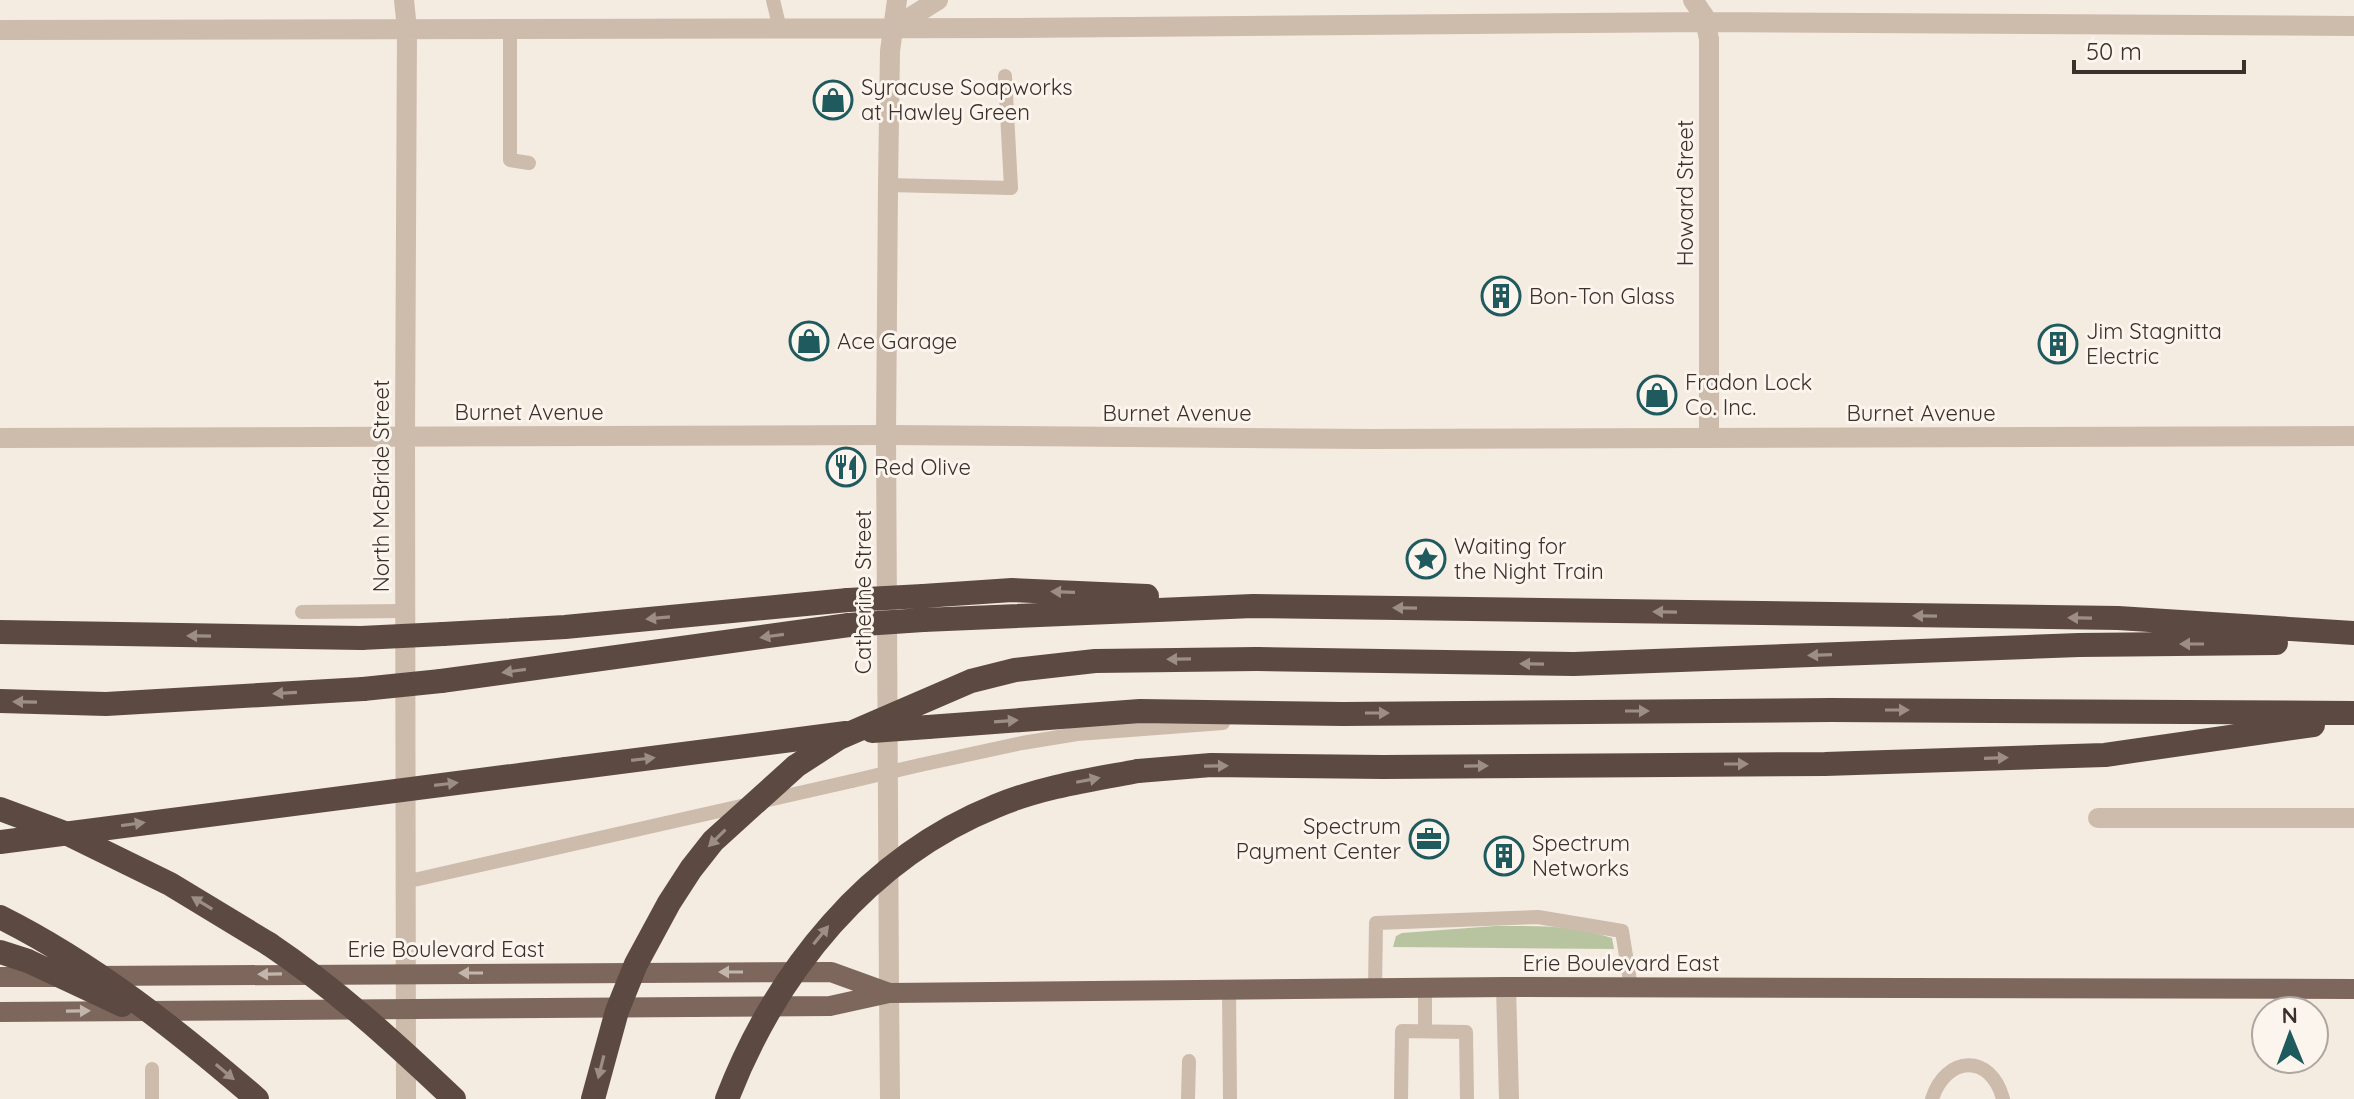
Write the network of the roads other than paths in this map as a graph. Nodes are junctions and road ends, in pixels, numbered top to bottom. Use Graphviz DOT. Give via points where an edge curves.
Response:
graph roads {
  1 [pos="404,0"];
  2 [pos="773,0"];
  3 [pos="897,0"];
  4 [pos="938,0"];
  5 [pos="1693,0"];
  6 [pos="1712,0"];
  7 [pos="1706,22"];
  8 [pos="2354,26"];
  9 [pos="893,28"];
  10 [pos="407,29"];
  11 [pos="510,29"];
  12 [pos="780,29"];
  13 [pos="0,30"];
  14 [pos="1005,76"];
  15 [pos="529,163"];
  16 [pos="888,185"];
  17 [pos="886,435"];
  18 [pos="2354,436"];
  19 [pos="405,437"];
  20 [pos="0,438"];
  21 [pos="1709,438"];
  22 [pos="923,608"];
  23 [pos="405,611"];
  24 [pos="302,612"];
  25 [pos="0,632"];
  26 [pos="2354,636"];
  27 [pos="0,701"];
  28 [pos="2354,713"];
  29 [pos="1343,714"];
  30 [pos="2354,720"];
  31 [pos="0,809"];
  32 [pos="2098,818"];
  33 [pos="2354,818"];
  34 [pos="0,842"];
  35 [pos="405,882"];
  36 [pos="0,917"];
  37 [pos="0,952"];
  38 [pos="404,973"];
  39 [pos="0,977"];
  40 [pos="1506,987"];
  41 [pos="1631,987"];
  42 [pos="1375,989"];
  43 [pos="1425,989"];
  44 [pos="2354,989"];
  45 [pos="1229,991"];
  46 [pos="889,993"];
  47 [pos="405,1008"];
  48 [pos="0,1012"];
  49 [pos="1425,1031"];
  50 [pos="191,1043"];
  51 [pos="1189,1061"];
  52 [pos="152,1069"];
  53 [pos="152,1099"];
  54 [pos="257,1099"];
  55 [pos="406,1099"];
  56 [pos="454,1099"];
  57 [pos="593,1099"];
  58 [pos="727,1099"];
  59 [pos="890,1099"];
  60 [pos="1188,1099"];
  61 [pos="1230,1099"];
  62 [pos="1401,1099"];
  63 [pos="1467,1099"];
  64 [pos="1509,1099"];
  65 [pos="1932,1099"];
  66 [pos="2003,1099"];
  1 -- 10 [label="street, North McBride Street"];
  2 -- 12 [label="lane"];
  3 -- 9 [label="street, Catherine Street"];
  4 -- 9 [label="street"];
  5 -- 7 [label="street, Howard Street"];
  6 -- 7 [label="street"];
  7 -- 8 [label="street"];
  7 -- 9 [label="street"];
  7 -- 21 [label="street, Howard Street"];
  9 -- 12 [label="street"];
  9 -- 16 [label="street, Catherine Street"];
  10 -- 11 [label="street"];
  10 -- 13 [label="street"];
  10 -- 19 [label="street, North McBride Street"];
  11 -- 12 [label="street"];
  11 -- 15 [label="lane" via="510,160"];
  14 -- 16 [label="lane" via="1011,188"];
  16 -- 17 [label="street, Catherine Street"];
  17 -- 19 [label="street, Burnet Avenue"];
  17 -- 21 [label="street, Burnet Avenue"];
  17 -- 46 [label="street, Catherine Street"];
  18 -- 21 [label="street, Burnet Avenue"];
  19 -- 20 [label="street, Burnet Avenue"];
  19 -- 23 [label="street, North McBride Street"];
  22 -- 25 [label="highway, one-way, bridge" via="848,600 565,627 361,638"];
  26 -- 22 [label="highway, one-way" via="2118,618 1253,606"];
  22 -- 27 [label="highway, one-way, bridge" via="849,625 363,689 106,704"];
  23 -- 24 [label="lane"];
  23 -- 35 [label="street, North McBride Street"];
  26 -- 57 [label="highway, one-way, bridge" via="2274,643 1574,664 1095,661 971,681 839,738 796,766 713,841 669,903 636,964"];
  29 -- 28 [label="highway, one-way"];
  34 -- 29 [label="highway, one-way, bridge" via="846,733 1140,711"];
  29 -- 35 [label="lane, bridge" via="1077,734 1022,743"];
  58 -- 30 [label="highway, one-way, bridge" via="747,1049 794,969 845,908 902,858 950,828 1044,790 1138,771 1211,765 1809,764 2105,755"];
  56 -- 31 [label="highway, one-way, bridge" via="382,1031 269,944 170,884 70,835"];
  32 -- 33 [label="street"];
  35 -- 38 [label="street, North McBride Street"];
  36 -- 50 [label="highway, bridge" via="65,951"];
  37 -- 50 [label="highway, bridge" via="119,1004"];
  38 -- 39 [label="main road, Erie Boulevard East, one-way"];
  46 -- 38 [label="main road, Erie Boulevard East, one-way" via="831,972"];
  38 -- 47 [label="street, North McBride Street"];
  40 -- 41 [label="main road, Erie Boulevard East"];
  40 -- 43 [label="main road, Erie Boulevard East"];
  40 -- 64 [label="street"];
  41 -- 42 [label="lane" via="1622,931 1538,917 1376,923"];
  41 -- 44 [label="main road, Erie Boulevard East"];
  42 -- 43 [label="main road, Erie Boulevard East"];
  42 -- 45 [label="main road, Erie Boulevard East"];
  43 -- 49 [label="lane"];
  45 -- 46 [label="main road, Erie Boulevard East"];
  45 -- 61 [label="lane"];
  46 -- 47 [label="main road, Erie Boulevard East" via="830,1006"];
  46 -- 59 [label="street, Catherine Street"];
  48 -- 47 [label="main road, Erie Boulevard East, one-way"];
  47 -- 55 [label="street, North McBride Street"];
  49 -- 62 [label="lane" via="1402,1031"];
  49 -- 63 [label="lane" via="1466,1032"];
  50 -- 54 [label="highway, one-way, bridge"];
  51 -- 60 [label="lane"];
  52 -- 53 [label="lane"];
  65 -- 66 [label="lane" via="1950,1070 1978,1066 1992,1076"];
}
